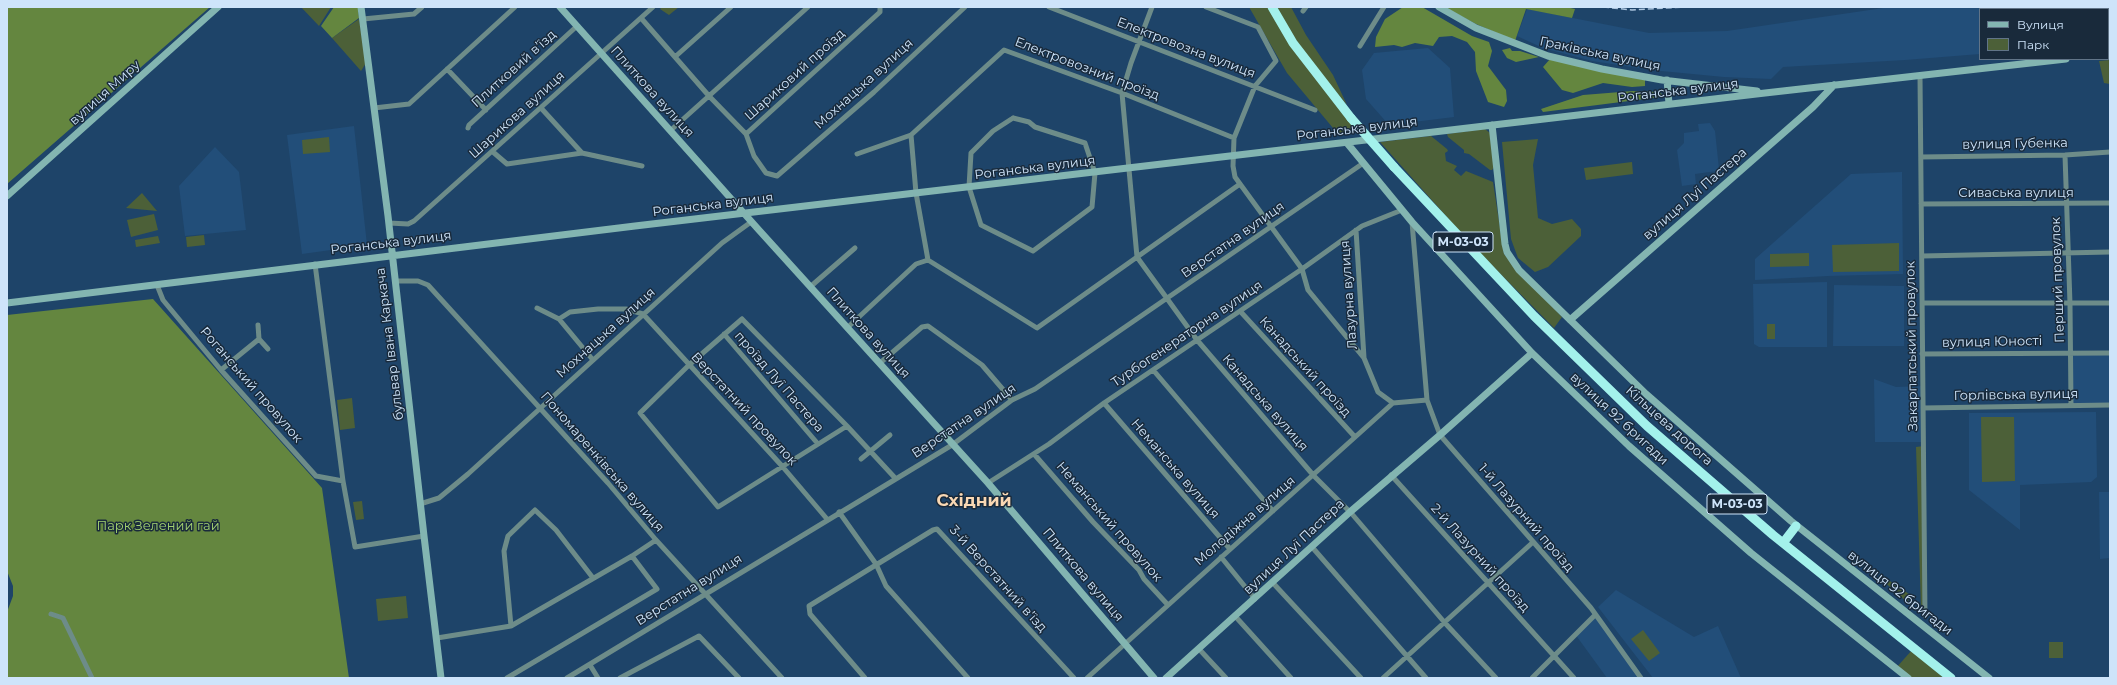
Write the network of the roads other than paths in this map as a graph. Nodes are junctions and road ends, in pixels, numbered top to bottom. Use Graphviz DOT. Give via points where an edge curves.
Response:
graph roads {
  1 [pos="218,7"];
  2 [pos="361,7"];
  3 [pos="422,7"];
  4 [pos="515,7"];
  5 [pos="560,7"];
  6 [pos="653,7"];
  7 [pos="731,7"];
  8 [pos="808,7"];
  9 [pos="880,7"];
  10 [pos="965,7"];
  11 [pos="1048,7"];
  12 [pos="1152,7"];
  13 [pos="1206,7"];
  14 [pos="1272,7"];
  15 [pos="1384,7"];
  16 [pos="1439,7"];
  17 [pos="640,18"];
  18 [pos="362,19"];
  19 [pos="577,26"];
  20 [pos="1139,42"];
  21 [pos="1360,46"];
  22 [pos="602,54"];
  23 [pos="676,56"];
  24 [pos="2057,60"];
  25 [pos="447,69"];
  26 [pos="1920,76"];
  27 [pos="1668,80"];
  28 [pos="1834,85"];
  29 [pos="1255,86"];
  30 [pos="1122,93"];
  31 [pos="1765,93"];
  32 [pos="709,96"];
  33 [pos="1669,104"];
  34 [pos="374,108"];
  35 [pos="541,108"];
  36 [pos="486,110"];
  37 [pos="1315,110"];
  38 [pos="1492,125"];
  39 [pos="468,128"];
  40 [pos="671,130"];
  41 [pos="746,134"];
  42 [pos="911,135"];
  43 [pos="1234,138"];
  44 [pos="1347,143"];
  45 [pos="493,152"];
  46 [pos="2110,152"];
  47 [pos="582,153"];
  48 [pos="857,154"];
  49 [pos="2066,155"];
  50 [pos="1234,156"];
  51 [pos="1921,157"];
  52 [pos="1362,164"];
  53 [pos="642,166"];
  54 [pos="1128,169"];
  55 [pos="1096,173"];
  56 [pos="1240,184"];
  57 [pos="969,187"];
  58 [pos="916,193"];
  59 [pos="7,196"];
  60 [pos="2110,203"];
  61 [pos="1921,204"];
  62 [pos="2067,204"];
  63 [pos="1402,210"];
  64 [pos="744,214"];
  65 [pos="751,222"];
  66 [pos="1412,222"];
  67 [pos="389,223"];
  68 [pos="1272,226"];
  69 [pos="1356,230"];
  70 [pos="855,248"];
  71 [pos="2110,252"];
  72 [pos="2068,253"];
  73 [pos="392,255"];
  74 [pos="1922,256"];
  75 [pos="1137,257"];
  76 [pos="928,260"];
  77 [pos="315,264"];
  78 [pos="1302,269"];
  79 [pos="395,282"];
  80 [pos="156,285"];
  81 [pos="810,287"];
  82 [pos="1166,299"];
  83 [pos="7,303"];
  84 [pos="1922,303"];
  85 [pos="2110,303"];
  86 [pos="2070,304"];
  87 [pos="537,308"];
  88 [pos="1240,311"];
  89 [pos="643,314"];
  90 [pos="560,319"];
  91 [pos="1570,320"];
  92 [pos="258,325"];
  93 [pos="847,328"];
  94 [pos="724,334"];
  95 [pos="259,339"];
  96 [pos="1197,340"];
  97 [pos="268,349"];
  98 [pos="2071,352"];
  99 [pos="1532,353"];
  100 [pos="2110,353"];
  101 [pos="1922,354"];
  102 [pos="1364,358"];
  103 [pos="593,360"];
  104 [pos="880,364"];
  105 [pos="689,365"];
  106 [pos="221,370"];
  107 [pos="1154,371"];
  108 [pos="1012,400"];
  109 [pos="1427,400"];
  110 [pos="1104,403"];
  111 [pos="1393,404"];
  112 [pos="2071,405"];
  113 [pos="2110,405"];
  114 [pos="540,408"];
  115 [pos="1923,408"];
  116 [pos="847,426"];
  117 [pos="890,435"];
  118 [pos="1440,435"];
  119 [pos="1355,437"];
  120 [pos="818,444"];
  121 [pos="952,445"];
  122 [pos="872,452"];
  123 [pos="1034,454"];
  124 [pos="861,459"];
  125 [pos="782,466"];
  126 [pos="1391,475"];
  127 [pos="1314,476"];
  128 [pos="896,479"];
  129 [pos="343,481"];
  130 [pos="988,483"];
  131 [pos="420,504"];
  132 [pos="1273,511"];
  133 [pos="839,512"];
  134 [pos="1350,512"];
  135 [pos="827,519"];
  136 [pos="1796,526"];
  137 [pos="424,536"];
  138 [pos="656,540"];
  139 [pos="1532,543"];
  140 [pos="1783,543"];
  141 [pos="1312,547"];
  142 [pos="1230,549"];
  143 [pos="632,556"];
  144 [pos="1221,557"];
  145 [pos="876,564"];
  146 [pos="593,578"];
  147 [pos="1273,583"];
  148 [pos="1488,584"];
  149 [pos="705,593"];
  150 [pos="1255,598"];
  151 [pos="1168,605"];
  152 [pos="51,614"];
  153 [pos="1235,616"];
  154 [pos="1595,616"];
  155 [pos="1925,616"];
  156 [pos="1445,623"];
  157 [pos="511,626"];
  158 [pos="437,638"];
  159 [pos="1126,644"];
  160 [pos="1199,649"];
  161 [pos="1552,656"];
  162 [pos="1407,657"];
  163 [pos="590,665"];
  164 [pos="92,678"];
  165 [pos="442,678"];
  166 [pos="507,678"];
  167 [pos="567,678"];
  168 [pos="598,678"];
  169 [pos="620,678"];
  170 [pos="739,678"];
  171 [pos="782,678"];
  172 [pos="866,678"];
  173 [pos="968,678"];
  174 [pos="1074,678"];
  175 [pos="1087,678"];
  176 [pos="1154,678"];
  177 [pos="1166,678"];
  178 [pos="1226,678"];
  179 [pos="1291,678"];
  180 [pos="1361,678"];
  181 [pos="1383,678"];
  182 [pos="1426,678"];
  183 [pos="1496,678"];
  184 [pos="1532,678"];
  185 [pos="1574,678"];
  186 [pos="1642,678"];
  187 [pos="1908,678"];
  188 [pos="1951,678"];
  189 [pos="1989,678"];
  1 -- 59 [label="street, вулиця Миру"];
  2 -- 18 [label="street, бульвар Івана Каркача"];
  3 -- 18 [label="street" via="414,14"];
  4 -- 25 [label="street"];
  5 -- 19 [label="street, Плиткова вулиця"];
  6 -- 17 [label="street, Шарикова вулиця"];
  7 -- 23 [label="street"];
  8 -- 32 [label="street"];
  9 -- 41 [label="street, Шариковий проїзд" via="880,12"];
  10 -- 41 [label="street, Мохнацька вулиця" via="874,92 777,176 766,173 754,156"];
  11 -- 20 [label="street, Електровозна вулиця"];
  12 -- 20 [label="street"];
  13 -- 29 [label="street" via="1258,27 1276,61"];
  14 -- 140 [label="highway, Кільцева дорога / М-03-03, bridge" via="1293,44 1351,118 1469,248 1558,340 1680,455"];
  15 -- 21 [label="street"];
  16 -- 27 [label="street, Граківська вулиця" via="1476,28 1539,54 1602,69"];
  17 -- 22 [label="street, Шарикова вулиця"];
  17 -- 23 [label="street, Шариковий проїзд"];
  18 -- 34 [label="street, бульвар Івана Каркача"];
  19 -- 22 [label="street, Плиткова вулиця"];
  19 -- 36 [label="street, Плитковий в’їзд"];
  20 -- 29 [label="street, Електровозна вулиця"];
  20 -- 30 [label="street"];
  22 -- 35 [label="street, Шарикова вулиця"];
  22 -- 40 [label="street, Плиткова вулиця"];
  23 -- 32 [label="street, Шариковий проїзд"];
  24 -- 26 [label="street, Роганська вулиця"];
  25 -- 34 [label="street" via="409,104"];
  25 -- 36 [label="street"];
  26 -- 28 [label="street, Роганська вулиця"];
  26 -- 51 [label="street, Закарпатський провулок"];
  27 -- 31 [label="street, Граківська вулиця"];
  27 -- 33 [label="street"];
  28 -- 31 [label="street, Роганська вулиця"];
  28 -- 91 [label="street, вулиця Луї Пастера" via="1813,107"];
  29 -- 37 [label="street, Електровозна вулиця"];
  29 -- 43 [label="street"];
  30 -- 42 [label="street, Електровозний проїзд" via="1004,50"];
  30 -- 43 [label="street, Електровозний проїзд"];
  30 -- 54 [label="street, Канадська вулиця"];
  31 -- 33 [label="street, Роганська вулиця"];
  32 -- 40 [label="street"];
  32 -- 41 [label="street, Шариковий проїзд"];
  33 -- 38 [label="street, Роганська вулиця"];
  34 -- 67 [label="street, бульвар Івана Каркача"];
  35 -- 45 [label="street, Шарикова вулиця"];
  35 -- 47 [label="street"];
  36 -- 39 [label="street, Плитковий в’їзд"];
  38 -- 44 [label="street, Роганська вулиця"];
  38 -- 91 [label="street, вулиця 92 бригади" via="1507,252 1519,270"];
  40 -- 64 [label="street, Плиткова вулиця"];
  42 -- 48 [label="street"];
  42 -- 58 [label="street"];
  43 -- 50 [label="street, Лазурна вулиця"];
  44 -- 50 [label="street, Роганська вулиця"];
  44 -- 52 [label="street, вулиця 92 бригади"];
  45 -- 47 [label="street" via="507,164"];
  45 -- 67 [label="street, Шарикова вулиця" via="414,221 408,224"];
  46 -- 49 [label="street, вулиця Губенка"];
  47 -- 53 [label="street"];
  49 -- 51 [label="street, вулиця Губенка"];
  49 -- 62 [label="street, Перший провулок"];
  50 -- 54 [label="street, Роганська вулиця"];
  50 -- 56 [label="street, Лазурна вулиця" via="1233,166"];
  51 -- 61 [label="street, Закарпатський провулок"];
  52 -- 63 [label="street, вулиця 92 бригади"];
  52 -- 68 [label="street, Верстатна вулиця"];
  54 -- 55 [label="street, Роганська вулиця"];
  54 -- 75 [label="street, Канадська вулиця"];
  55 -- 57 [label="street, Роганська вулиця"];
  55 -- 57 [label="street" via="1085,143 1013,118 993,131 971,153"];
  55 -- 57 [label="street" via="1092,207 1034,251 981,225"];
  56 -- 68 [label="street, Лазурна вулиця"];
  56 -- 75 [label="street"];
  57 -- 58 [label="street, Роганська вулиця"];
  58 -- 64 [label="street, Роганська вулиця"];
  58 -- 76 [label="street"];
  60 -- 62 [label="street, Сиваська вулиця"];
  61 -- 62 [label="street, Сиваська вулиця"];
  61 -- 74 [label="street, Закарпатський провулок"];
  62 -- 72 [label="street, Перший провулок"];
  63 -- 66 [label="street, вулиця 92 бригади"];
  63 -- 69 [label="street, Турбогенераторна вулиця"];
  64 -- 65 [label="street, Плиткова вулиця"];
  64 -- 73 [label="street, Роганська вулиця"];
  65 -- 81 [label="street, Плиткова вулиця"];
  65 -- 89 [label="street, Мохнацька вулиця" via="722,243"];
  66 -- 99 [label="street, вулиця 92 бригади"];
  66 -- 109 [label="street"];
  67 -- 73 [label="street, бульвар Івана Каркача"];
  68 -- 78 [label="street, Лазурна вулиця"];
  68 -- 82 [label="street, Верстатна вулиця"];
  69 -- 78 [label="street, Турбогенераторна вулиця"];
  69 -- 102 [label="street, Лазурна вулиця"];
  70 -- 81 [label="street"];
  71 -- 72 [label="street"];
  72 -- 74 [label="street"];
  72 -- 86 [label="street, Перший провулок"];
  73 -- 77 [label="street, Роганська вулиця"];
  73 -- 79 [label="street, бульвар Івана Каркача"];
  74 -- 84 [label="street, Закарпатський провулок"];
  75 -- 76 [label="street" via="1037,328"];
  75 -- 82 [label="street, Канадська вулиця"];
  76 -- 93 [label="street" via="916,264"];
  77 -- 80 [label="street, Роганська вулиця"];
  77 -- 129 [label="street"];
  78 -- 88 [label="street, Турбогенераторна вулиця"];
  78 -- 102 [label="street, Лазурна вулиця" via="1308,290"];
  79 -- 114 [label="street, Пономаренківська вулиця" via="413,280 428,285"];
  79 -- 131 [label="street, бульвар Івана Каркача"];
  80 -- 83 [label="street, Роганська вулиця"];
  80 -- 106 [label="street, Роганський провулок" via="163,300"];
  81 -- 93 [label="street, Плиткова вулиця"];
  82 -- 96 [label="street, Канадська вулиця"];
  82 -- 108 [label="street, Верстатна вулиця" via="1035,388"];
  84 -- 86 [label="street"];
  84 -- 101 [label="street, Закарпатський провулок"];
  85 -- 86 [label="street"];
  86 -- 98 [label="street, Перший провулок"];
  87 -- 90 [label="street"];
  88 -- 96 [label="street, Турбогенераторна вулиця"];
  88 -- 119 [label="street, Канадський проїзд"];
  89 -- 90 [label="street" via="626,309 598,309 570,312"];
  89 -- 103 [label="street, Мохнацька вулиця"];
  89 -- 105 [label="street, Верстатний провулок"];
  90 -- 103 [label="street"];
  91 -- 136 [label="street, вулиця 92 бригади" via="1671,416"];
  92 -- 95 [label="street"];
  93 -- 104 [label="street, Плиткова вулиця"];
  94 -- 105 [label="street"];
  94 -- 116 [label="street" via="742,319"];
  94 -- 120 [label="street, проїзд Луї Пастера"];
  95 -- 97 [label="street"];
  95 -- 106 [label="street"];
  96 -- 107 [label="street, Турбогенераторна вулиця"];
  96 -- 127 [label="street, Канадська вулиця"];
  98 -- 100 [label="street, вулиця Юності"];
  98 -- 101 [label="street, вулиця Юності"];
  98 -- 112 [label="street, Перший провулок"];
  99 -- 118 [label="street, вулиця Луї Пастера"];
  99 -- 187 [label="street, вулиця 92 бригади" via="1629,446 1716,524"];
  101 -- 115 [label="street, Закарпатський провулок"];
  102 -- 111 [label="street, Лазурна вулиця" via="1378,392"];
  103 -- 114 [label="street, Мохнацька вулиця"];
  104 -- 108 [label="street" via="922,327 928,326 982,365"];
  104 -- 121 [label="street, Плиткова вулиця"];
  105 -- 125 [label="street, Верстатний провулок"];
  105 -- 125 [label="street" via="640,413 718,507"];
  106 -- 129 [label="street, Роганський провулок" via="316,476"];
  107 -- 110 [label="street, Турбогенераторна вулиця"];
  107 -- 132 [label="street"];
  108 -- 121 [label="street, Верстатна вулиця"];
  109 -- 111 [label="street"];
  109 -- 118 [label="street"];
  110 -- 123 [label="street, Турбогенераторна вулиця"];
  110 -- 142 [label="street, Неманська вулиця"];
  111 -- 119 [label="street, Молодіжна вулиця"];
  112 -- 113 [label="street, Горлівська вулиця"];
  112 -- 115 [label="street, Горлівська вулиця"];
  114 -- 131 [label="street, Мохнацька вулиця" via="439,498"];
  114 -- 138 [label="street, Пономаренківська вулиця"];
  115 -- 155 [label="street, Закарпатський провулок"];
  116 -- 120 [label="street"];
  116 -- 122 [label="street"];
  117 -- 122 [label="street"];
  118 -- 126 [label="street, вулиця Луї Пастера"];
  118 -- 139 [label="street, 1-й Лазурний проїзд"];
  119 -- 127 [label="street, Молодіжна вулиця"];
  120 -- 125 [label="street"];
  121 -- 128 [label="street, Верстатна вулиця"];
  121 -- 130 [label="street, Плиткова вулиця"];
  122 -- 124 [label="street"];
  122 -- 128 [label="street"];
  123 -- 130 [label="street, Турбогенераторна вулиця"];
  123 -- 151 [label="street, Неманський провулок"];
  125 -- 135 [label="street, Верстатний провулок"];
  126 -- 134 [label="street, вулиця Луї Пастера"];
  126 -- 148 [label="street, 2-й Лазурний проїзд"];
  127 -- 132 [label="street, Молодіжна вулиця"];
  127 -- 134 [label="street, Канадська вулиця"];
  128 -- 133 [label="street, Верстатна вулиця"];
  129 -- 137 [label="street" via="355,547"];
  130 -- 159 [label="street, Плиткова вулиця"];
  131 -- 137 [label="street, бульвар Івана Каркача"];
  132 -- 142 [label="street, Молодіжна вулиця"];
  133 -- 135 [label="street, Верстатна вулиця"];
  133 -- 145 [label="street"];
  134 -- 141 [label="street, вулиця Луї Пастера"];
  134 -- 156 [label="street, Канадська вулиця"];
  135 -- 149 [label="street, Верстатна вулиця"];
  136 -- 140 [label="highway"];
  136 -- 189 [label="street, вулиця 92 бригади"];
  137 -- 158 [label="street, бульвар Івана Каркача"];
  138 -- 143 [label="street"];
  138 -- 149 [label="street, Пономаренківська вулиця"];
  139 -- 148 [label="street"];
  139 -- 154 [label="street, 1-й Лазурний проїзд" via="1591,608"];
  140 -- 188 [label="highway, Кільцева дорога / М-03-03"];
  141 -- 147 [label="street, вулиця Луї Пастера"];
  141 -- 162 [label="street"];
  142 -- 144 [label="street, Молодіжна вулиця"];
  143 -- 146 [label="street"];
  143 -- 166 [label="street" via="657,589"];
  144 -- 150 [label="street"];
  144 -- 151 [label="street, Молодіжна вулиця"];
  145 -- 172 [label="street" via="812,603 808,610"];
  145 -- 173 [label="street" via="886,586"];
  145 -- 174 [label="street, 3-й Верстатний в’їзд" via="937,529"];
  146 -- 157 [label="street"];
  146 -- 157 [label="street" via="556,530 535,510 508,536 504,551"];
  147 -- 150 [label="street, вулиця Луї Пастера"];
  147 -- 180 [label="street"];
  148 -- 156 [label="street"];
  148 -- 161 [label="street, 2-й Лазурний проїзд"];
  149 -- 163 [label="street, Верстатна вулиця"];
  149 -- 171 [label="street, Пономаренківська вулиця"];
  150 -- 153 [label="street, вулиця Луї Пастера"];
  151 -- 159 [label="street, Молодіжна вулиця"];
  152 -- 164 [label="street" via="63,618"];
  153 -- 160 [label="street, вулиця Луї Пастера"];
  153 -- 179 [label="street"];
  154 -- 161 [label="street"];
  154 -- 186 [label="street, 1-й Лазурний проїзд"];
  156 -- 162 [label="street"];
  156 -- 183 [label="street, Канадська вулиця"];
  157 -- 158 [label="street"];
  158 -- 165 [label="street, бульвар Івана Каркача"];
  159 -- 175 [label="street, Молодіжна вулиця"];
  159 -- 176 [label="street, Плиткова вулиця"];
  160 -- 177 [label="street, вулиця Луї Пастера"];
  160 -- 178 [label="street"];
  161 -- 184 [label="street"];
  161 -- 185 [label="street, 2-й Лазурний проїзд"];
  162 -- 181 [label="street"];
  162 -- 182 [label="street"];
  163 -- 167 [label="street, Верстатна вулиця"];
  163 -- 168 [label="street"];
  169 -- 170 [label="street" via="699,636"];
}
